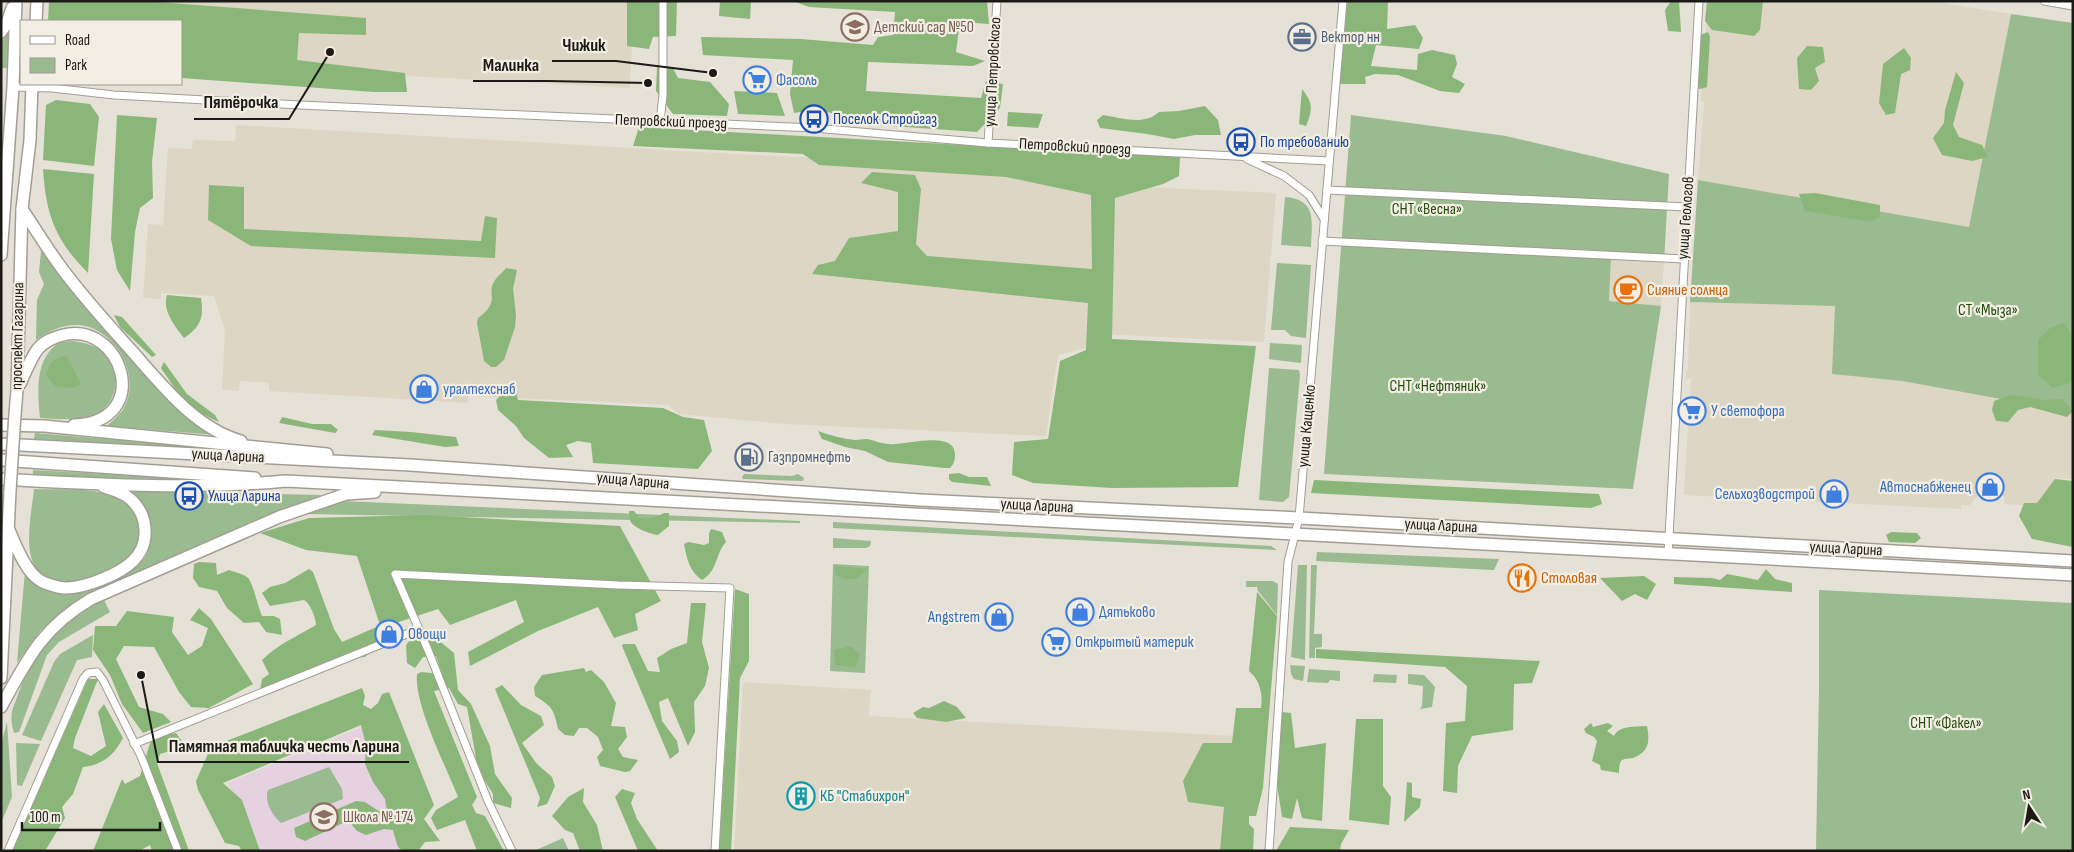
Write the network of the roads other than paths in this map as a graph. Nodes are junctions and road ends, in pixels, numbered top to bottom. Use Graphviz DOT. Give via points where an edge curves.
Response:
graph roads {
  1 [pos="15,1"];
  2 [pos="37,1"];
  3 [pos="663,1"];
  4 [pos="997,1"];
  5 [pos="1343,1"];
  6 [pos="1699,1"];
  7 [pos="2044,1"];
  8 [pos="2073,6"];
  9 [pos="36,20"];
  10 [pos="1,32"];
  11 [pos="32,86"];
  12 [pos="13,87"];
  13 [pos="660,122"];
  14 [pos="988,143"];
  15 [pos="1242,157"];
  16 [pos="1329,161"];
  17 [pos="1326,190"];
  18 [pos="1687,207"];
  19 [pos="22,209"];
  20 [pos="1324,219"];
  21 [pos="2,221"];
  22 [pos="1322,242"];
  23 [pos="1,255"];
  24 [pos="1684,259"];
  25 [pos="17,390"];
  26 [pos="1,425"];
  27 [pos="44,426"];
  28 [pos="1,444"];
  29 [pos="262,447"];
  30 [pos="1,460"];
  31 [pos="410,465"];
  32 [pos="1,479"];
  33 [pos="286,481"];
  34 [pos="97,484"];
  35 [pos="422,489"];
  36 [pos="1299,518"];
  37 [pos="9,530"];
  38 [pos="1296,534"];
  39 [pos="1668,540"];
  40 [pos="1668,554"];
  41 [pos="2073,561"];
  42 [pos="2073,575"];
  43 [pos="419,629"];
  44 [pos="1,678"];
  45 [pos="1,707"];
  46 [pos="134,744"];
  47 [pos="8,851"];
  48 [pos="178,851"];
  49 [pos="512,851"];
  50 [pos="715,851"];
  51 [pos="1269,851"];
  1 -- 10 [label="main road"];
  1 -- 12 [label="main road"];
  2 -- 9 [label="main road"];
  3 -- 13 [label="street"];
  4 -- 14 [label="street, улица Петровского"];
  5 -- 16 [label="street, улица Кащенко"];
  6 -- 18 [label="street, улица Геологов"];
  7 -- 8 [label="street"];
  11 -- 12 [label="street, Петровский проезд"];
  11 -- 13 [label="street, Петровский проезд" via="114,95"];
  11 -- 19 [label="main road, проспект Гагарина"];
  12 -- 21 [label="main road"];
  13 -- 14 [label="street, Петровский проезд" via="814,128"];
  14 -- 15 [label="street, Петровский проезд"];
  15 -- 16 [label="street, Петровский проезд"];
  15 -- 20 [label="street" via="1284,176 1310,195"];
  16 -- 17 [label="street, улица Кащенко"];
  17 -- 18 [label="street"];
  17 -- 20 [label="street, улица Кащенко"];
  18 -- 24 [label="street, улица Геологов"];
  19 -- 25 [label="main road, проспект Гагарина"];
  19 -- 29 [label="main road" via="81,293 172,395 213,429"];
  20 -- 22 [label="street, улица Кащенко"];
  21 -- 23 [label="main road"];
  22 -- 24 [label="street"];
  22 -- 36 [label="street, улица Кащенко"];
  24 -- 39 [label="street, улица Геологов"];
  25 -- 27 [label="main road" via="38,349 51,338 71,333 87,335 112,352 118,361 123,384 113,410 103,418 80,425"];
  25 -- 37 [label="main road, проспект Гагарина, bridge"];
  26 -- 27 [label="main road"];
  27 -- 29 [label="main road"];
  28 -- 31 [label="main road, улица Ларина"];
  29 -- 31 [label="main road"];
  30 -- 33 [label="main road, улица Ларина"];
  31 -- 36 [label="main road, улица Ларина" via="920,500"];
  32 -- 34 [label="main road"];
  33 -- 34 [label="main road"];
  33 -- 35 [label="main road"];
  34 -- 37 [label="main road" via="130,499 145,522 141,550 133,562 120,570 92,583 66,588 40,581 23,561"];
  35 -- 38 [label="main road, улица Ларина"];
  35 -- 45 [label="main road" via="346,494 313,504 91,599 72,610 45,635"];
  36 -- 38 [label="street, улица Кащенко"];
  36 -- 39 [label="main road, улица Ларина"];
  37 -- 44 [label="main road, проспект Гагарина"];
  38 -- 40 [label="main road, улица Ларина"];
  38 -- 51 [label="street, улица Кащенко" via="1288,562"];
  39 -- 40 [label="street, улица Геологов"];
  39 -- 41 [label="main road, улица Ларина"];
  40 -- 42 [label="main road, улица Ларина"];
  43 -- 46 [label="street"];
  43 -- 49 [label="street" via="488,801"];
  43 -- 50 [label="street" via="395,574 730,588"];
  46 -- 47 [label="street" via="103,680 97,672 88,673"];
  46 -- 48 [label="street"];
}
